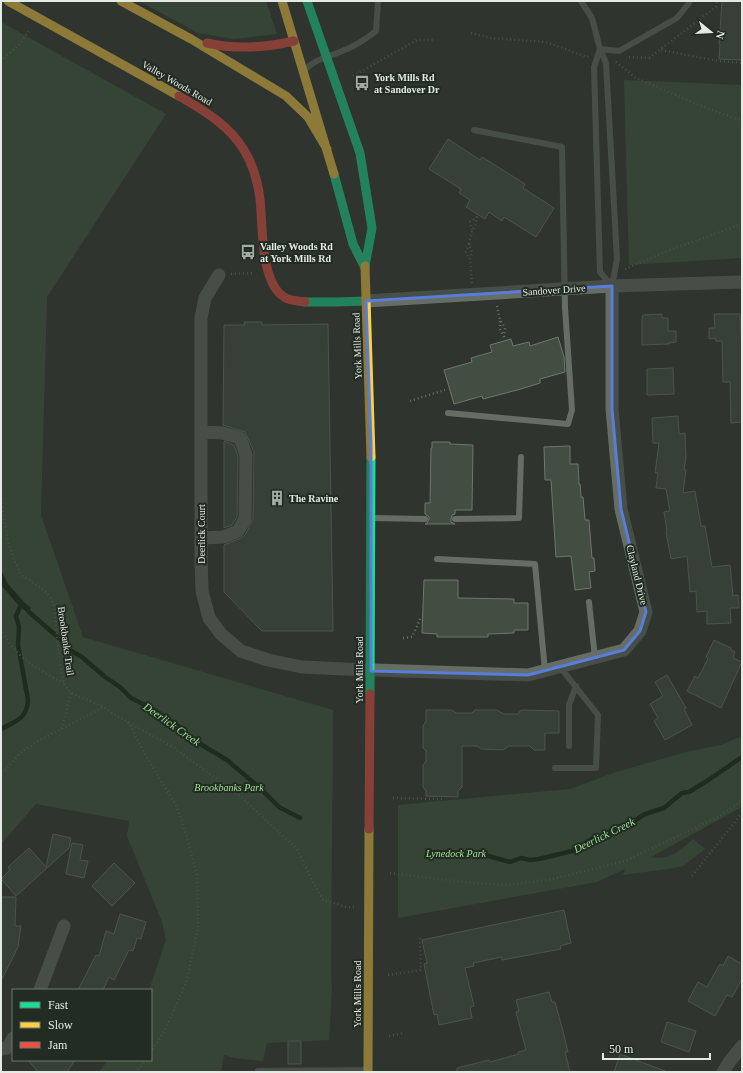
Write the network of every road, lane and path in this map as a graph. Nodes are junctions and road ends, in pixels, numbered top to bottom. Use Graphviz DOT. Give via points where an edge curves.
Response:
graph roads {
  1 [pos="8,1"];
  2 [pos="121,1"];
  3 [pos="282,1"];
  4 [pos="307,1"];
  5 [pos="378,1"];
  6 [pos="581,1"];
  7 [pos="689,1"];
  8 [pos="717,1"];
  9 [pos="36,17"];
  10 [pos="309,27"];
  11 [pos="471,33"];
  12 [pos="191,39"];
  13 [pos="434,40"];
  14 [pos="294,41"];
  15 [pos="599,48"];
  16 [pos="661,50"];
  17 [pos="326,57"];
  18 [pos="1,61"];
  19 [pos="742,63"];
  20 [pos="304,72"];
  21 [pos="353,76"];
  22 [pos="742,121"];
  23 [pos="474,130"];
  24 [pos="328,149"];
  25 [pos="742,224"];
  26 [pos="472,231"];
  27 [pos="469,244"];
  28 [pos="470,259"];
  29 [pos="364,268"];
  30 [pos="624,269"];
  31 [pos="267,271"];
  32 [pos="219,275"];
  33 [pos="742,282"];
  34 [pos="612,286"];
  35 [pos="565,289"];
  36 [pos="494,293"];
  37 [pos="473,294"];
  38 [pos="366,301"];
  39 [pos="500,320"];
  40 [pos="445,390"];
  41 [pos="410,401"];
  42 [pos="448,413"];
  43 [pos="201,432"];
  44 [pos="521,457"];
  45 [pos="1,491"];
  46 [pos="371,518"];
  47 [pos="425,519"];
  48 [pos="455,519"];
  49 [pos="201,538"];
  50 [pos="437,559"];
  51 [pos="589,602"];
  52 [pos="421,617"];
  53 [pos="1,629"];
  54 [pos="403,638"];
  55 [pos="595,658"];
  56 [pos="560,667"];
  57 [pos="371,671"];
  58 [pos="545,671"];
  59 [pos="64,684"];
  60 [pos="576,686"];
  61 [pos="71,693"];
  62 [pos="104,707"];
  63 [pos="127,722"];
  64 [pos="62,730"];
  65 [pos="569,746"];
  66 [pos="555,768"];
  67 [pos="1,772"];
  68 [pos="393,798"];
  69 [pos="443,799"];
  70 [pos="742,802"];
  71 [pos="742,813"];
  72 [pos="390,873"];
  73 [pos="692,876"];
  74 [pos="369,907"];
  75 [pos="64,926"];
  76 [pos="420,936"];
  77 [pos="388,975"];
  78 [pos="40,989"];
  79 [pos="404,1033"];
  80 [pos="389,1036"];
  81 [pos="12,1040"];
  82 [pos="742,1046"];
  83 [pos="1,1049"];
  84 [pos="152,1050"];
  85 [pos="145,1061"];
  86 [pos="258,1071"];
  87 [pos="368,1071"];
  88 [pos="135,1072"];
  89 [pos="723,1072"];
  1 -- 9 [label="main road, Valley Woods Road"];
  2 -- 12 [label="main road"];
  3 -- 14 [label="main road, York Mills Road"];
  4 -- 10 [label="main road, York Mills Road"];
  5 -- 17 [label="lane" via="376,31 367,39"];
  6 -- 15 [label="lane" via="592,18"];
  7 -- 15 [label="lane" via="677,18 619,51"];
  8 -- 16 [label="path" via="716,7"];
  9 -- 18 [label="path" via="20,44"];
  9 -- 31 [label="main road, Valley Woods Road" via="205,111 233,133 248,157 258,187"];
  10 -- 14 [label="main road"];
  10 -- 17 [label="main road, York Mills Road"];
  11 -- 15 [label="path" via="490,38 546,42 587,57"];
  12 -- 14 [label="main road" via="223,48 250,49"];
  12 -- 24 [label="main road" via="286,96 308,117"];
  13 -- 21 [label="path" via="417,40"];
  14 -- 20 [label="main road, York Mills Road"];
  15 -- 34 [label="lane" via="606,63 615,220 617,259"];
  15 -- 34 [label="lane" via="594,68 600,272"];
  16 -- 19 [label="path"];
  16 -- 22 [label="path" via="649,58 621,57 615,62 636,78"];
  17 -- 20 [label="lane" via="312,63"];
  17 -- 29 [label="main road, York Mills Road" via="360,153 372,228"];
  20 -- 24 [label="main road, York Mills Road"];
  23 -- 35 [label="lane" via="562,147"];
  24 -- 29 [label="main road, York Mills Road" via="353,244"];
  25 -- 30 [label="path"];
  26 -- 26 [label="path" via="470,222 477,216 476,224"];
  26 -- 27 [label="path"];
  27 -- 28 [label="path" via="472,252"];
  27 -- 28 [label="path" via="466,252"];
  28 -- 37 [label="path"];
  29 -- 38 [label="main road, York Mills Road"];
  31 -- 32 [label="path"];
  31 -- 38 [label="main road, Valley Woods Road" via="277,290 285,297 335,302"];
  32 -- 43 [label="street, Deerlick Court" via="205,298 201,318"];
  33 -- 34 [label="street, Sandover Drive"];
  34 -- 35 [label="street, Sandover Drive"];
  34 -- 55 [label="street, Clayland Drive" via="612,409 621,509 646,612 640,631 624,650"];
  35 -- 36 [label="street, Sandover Drive"];
  35 -- 42 [label="lane" via="572,410 568,424"];
  36 -- 37 [label="street, Sandover Drive"];
  36 -- 39 [label="path"];
  37 -- 38 [label="street, Sandover Drive"];
  38 -- 46 [label="main road, York Mills Road"];
  39 -- 39 [label="path" via="505,328 504,337 500,330"];
  40 -- 41 [label="path"];
  43 -- 49 [label="street, Deerlick Court"];
  43 -- 49 [label="street" via="223,432 240,438 246,455 245,519 238,530 224,537"];
  44 -- 48 [label="lane" via="519,518"];
  45 -- 59 [label="path, Brookbanks Trail" via="7,537 21,575 45,591 52,599"];
  46 -- 47 [label="lane"];
  46 -- 57 [label="main road, York Mills Road"];
  49 -- 57 [label="street, Deerlick Court" via="202,591 209,618 221,634 241,651 302,667"];
  50 -- 58 [label="lane" via="535,564"];
  51 -- 55 [label="lane"];
  52 -- 54 [label="path" via="412,637"];
  53 -- 59 [label="path" via="11,646 27,661"];
  55 -- 56 [label="street, Clayland Drive"];
  56 -- 58 [label="street, Clayland Drive"];
  56 -- 60 [label="lane"];
  57 -- 58 [label="street, Clayland Drive" via="528,675"];
  57 -- 74 [label="main road, York Mills Road"];
  59 -- 61 [label="path, Brookbanks Trail"];
  60 -- 65 [label="lane" via="569,705"];
  60 -- 66 [label="lane" via="598,715 596,768"];
  61 -- 62 [label="path, Brookbanks Trail"];
  61 -- 64 [label="path"];
  62 -- 63 [label="path, Brookbanks Trail"];
  62 -- 64 [label="path"];
  63 -- 74 [label="path, Brookbanks Trail" via="172,747 242,798 297,849 323,900 347,907"];
  63 -- 84 [label="path" via="176,805 197,874 198,928 186,983 165,1030"];
  64 -- 67 [label="path" via="20,753 7,769"];
  68 -- 69 [label="path"];
  70 -- 72 [label="path" via="718,817 625,861 553,879 507,885"];
  71 -- 73 [label="path"];
  74 -- 87 [label="main road, York Mills Road"];
  75 -- 78 [label="street"];
  76 -- 77 [label="path" via="421,970"];
  79 -- 80 [label="path"];
  81 -- 83 [label="street" via="7,1048"];
  82 -- 89 [label="street"];
  85 -- 88 [label="path"];
  86 -- 87 [label="lane"];
}
